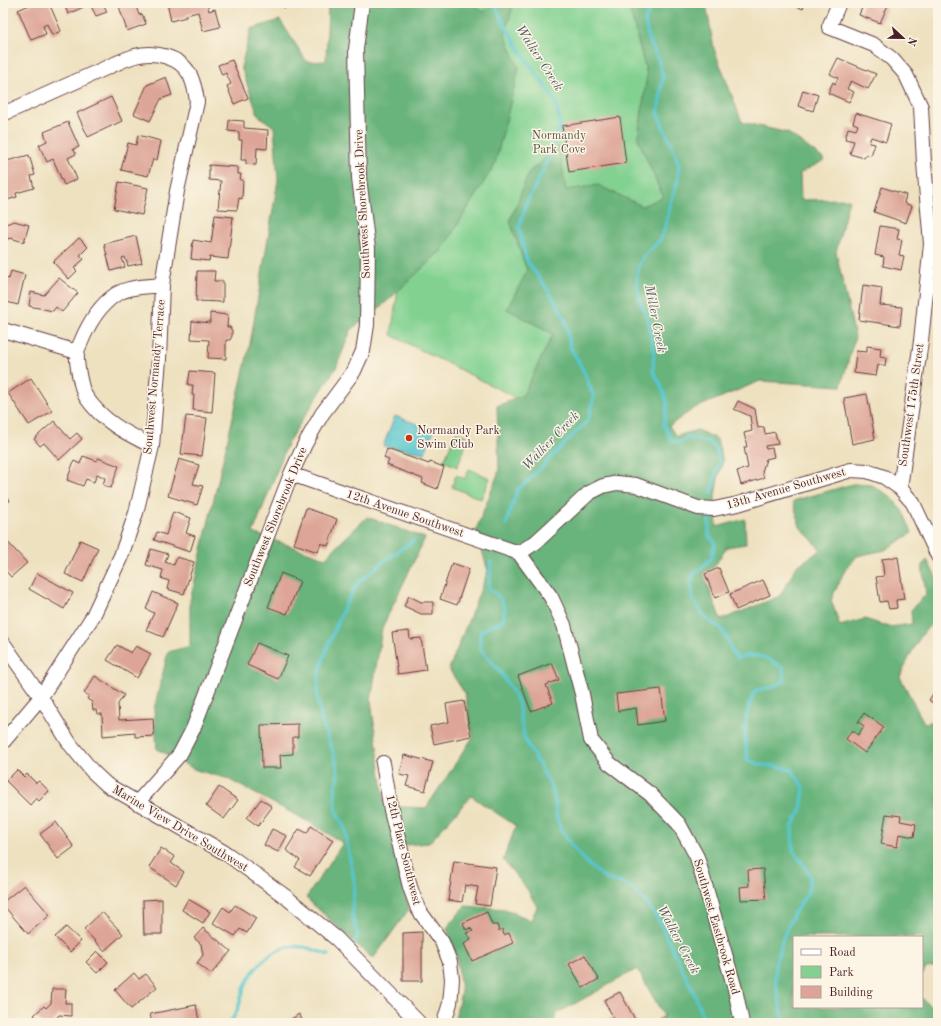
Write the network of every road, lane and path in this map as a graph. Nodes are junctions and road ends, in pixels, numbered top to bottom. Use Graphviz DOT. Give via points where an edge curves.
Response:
graph roads {
  1 [pos="362,3"];
  2 [pos="839,3"];
  3 [pos="3,114"];
  4 [pos="162,285"];
  5 [pos="3,330"];
  6 [pos="77,352"];
  7 [pos="152,446"];
  8 [pos="291,474"];
  9 [pos="900,488"];
  10 [pos="519,553"];
  11 [pos="938,556"];
  12 [pos="3,643"];
  13 [pos="41,697"];
  14 [pos="3,742"];
  15 [pos="383,763"];
  16 [pos="137,803"];
  17 [pos="419,1023"];
  18 [pos="444,1023"];
  19 [pos="742,1023"];
  1 -- 8 [label="street, Southwest Shorebrook Drive" via="356,49 360,178 368,248 367,325 363,351 354,371 322,414"];
  2 -- 9 [label="street, Southwest 175th Street" via="829,27 874,45 892,59 906,75 921,107 932,244"];
  3 -- 4 [label="street, Southwest Normandy Terrace" via="135,56 163,55 183,66 195,88 197,102 177,191"];
  4 -- 6 [label="street" via="130,288 115,296 100,309 85,332"];
  4 -- 7 [label="street, Southwest Normandy Terrace"];
  5 -- 6 [label="street"];
  6 -- 7 [label="street" via="79,377 85,396 100,415 124,433"];
  7 -- 13 [label="street, Southwest Normandy Terrace" via="136,513 121,556 93,616"];
  8 -- 10 [label="street, 12th Avenue Southwest"];
  8 -- 16 [label="street, Southwest Shorebrook Drive" via="193,730 180,754"];
  9 -- 10 [label="street, 13th Avenue Southwest" via="884,477 867,471 851,470 714,510 698,508 636,485 617,483 589,493 536,542"];
  9 -- 11 [label="street, 13th Avenue Southwest" via="913,503"];
  10 -- 19 [label="street, Southwest Eastbrook Road" via="551,597 564,624 591,740 609,763 650,794 679,824 697,857 735,989"];
  12 -- 13 [label="street, Marine View Drive Southwest"];
  13 -- 14 [label="street, Southwest Normandy Terrace"];
  13 -- 16 [label="street, Marine View Drive Southwest" via="70,744 92,771 107,785"];
  15 -- 18 [label="street, 12th Place Southwest" via="391,810 410,887 418,910 442,942 450,962 451,993"];
  16 -- 17 [label="street, Marine View Drive Southwest" via="227,854 286,897 337,939"];
}
